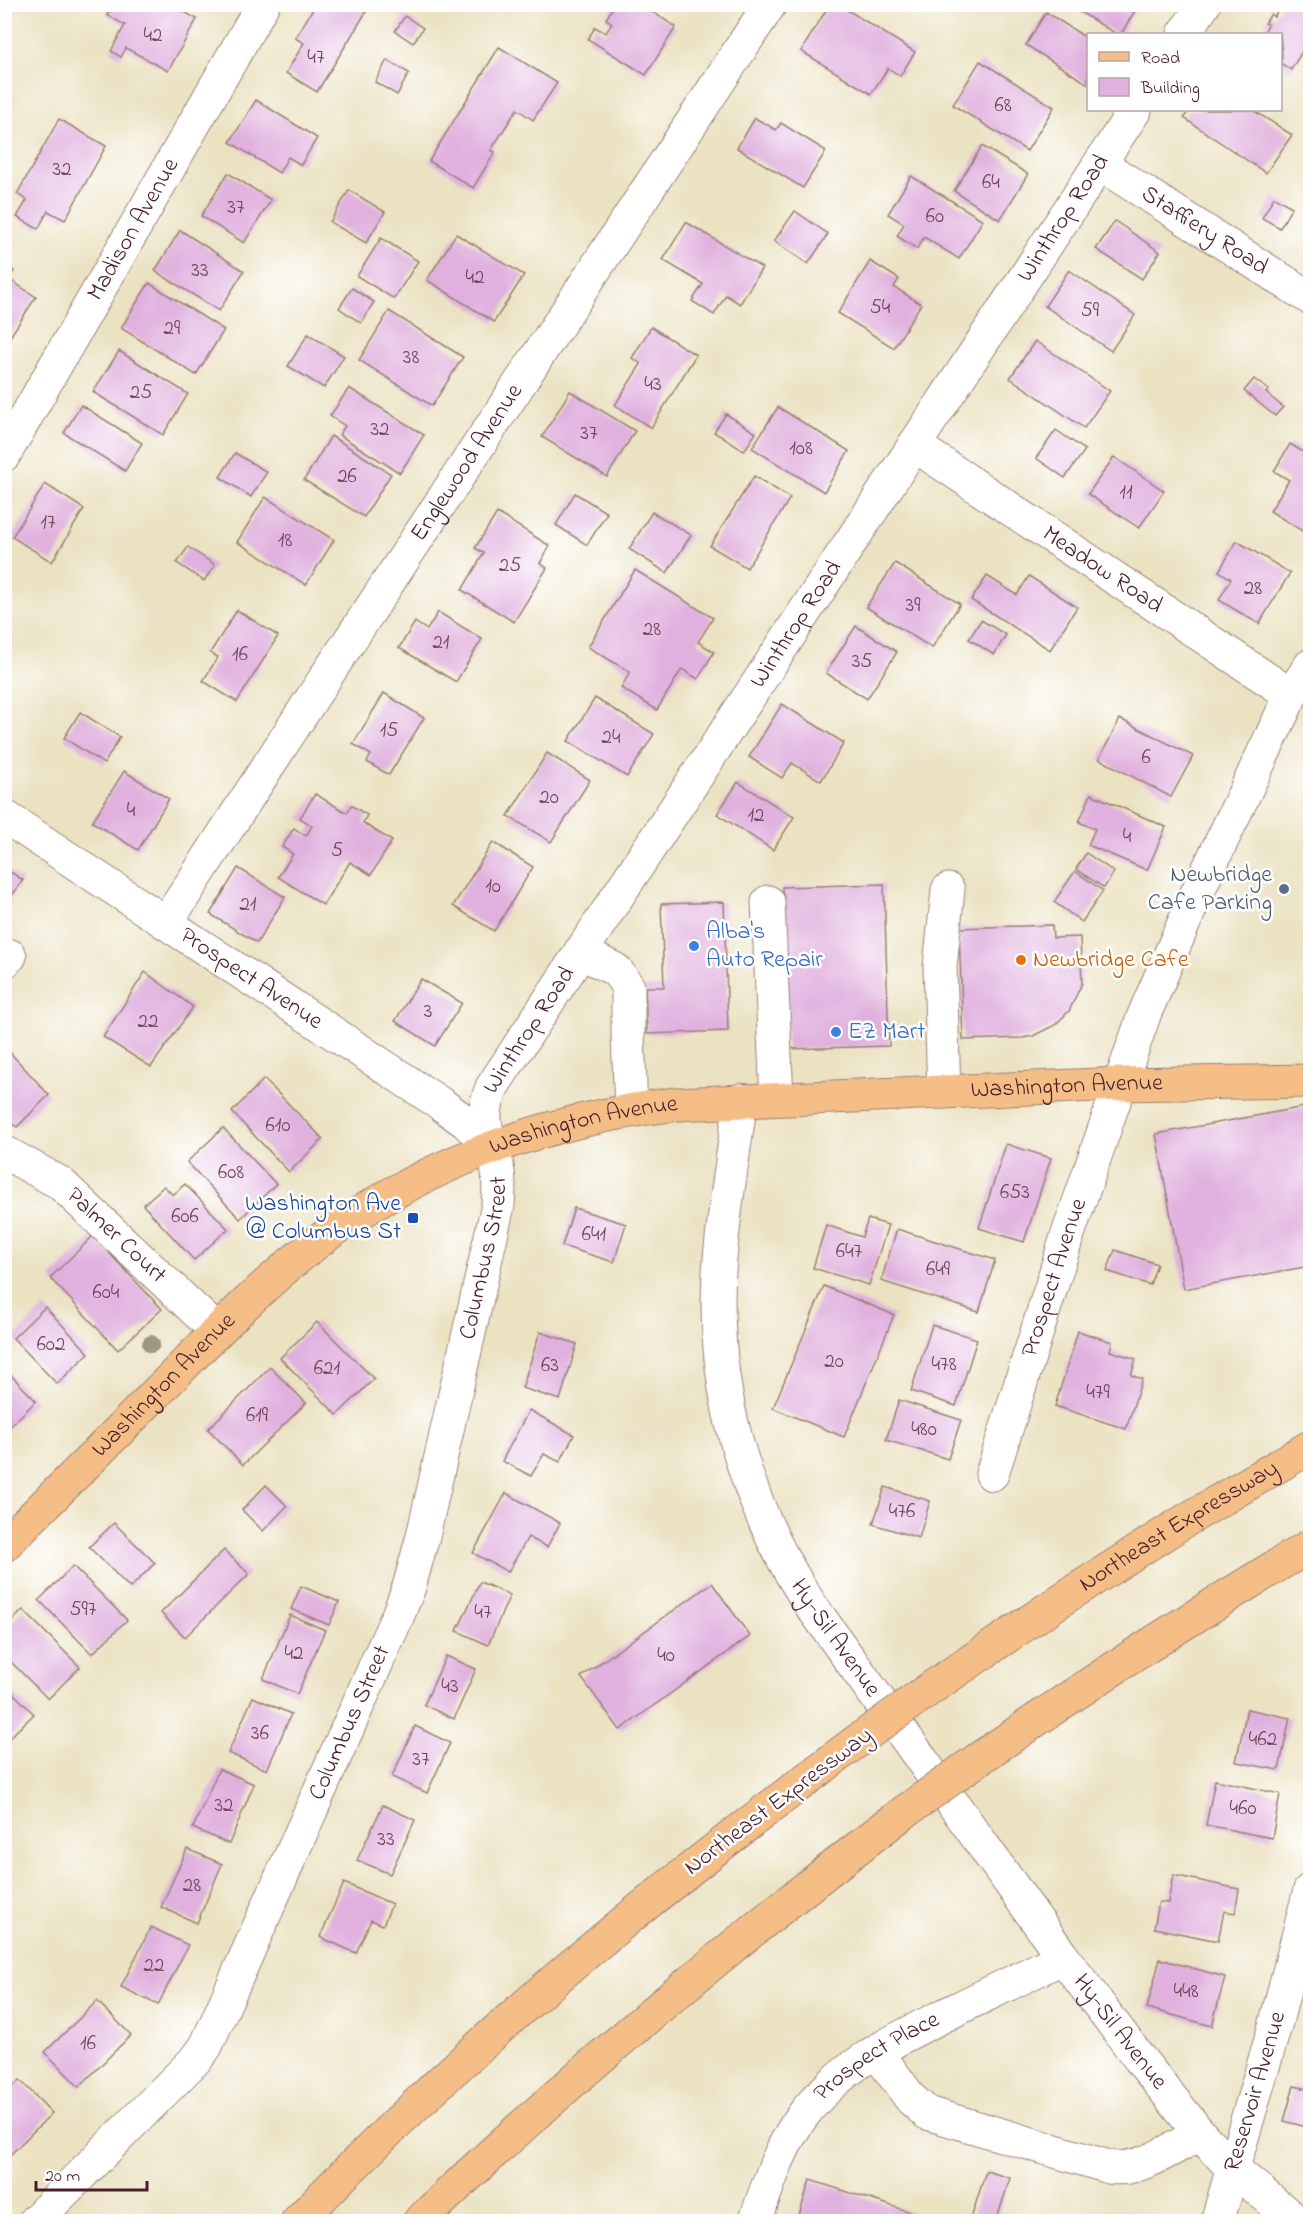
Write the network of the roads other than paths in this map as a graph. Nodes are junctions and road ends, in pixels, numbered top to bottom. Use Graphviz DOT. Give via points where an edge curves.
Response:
graph roads {
  1 [pos="263,4"];
  2 [pos="770,4"];
  3 [pos="1204,4"];
  4 [pos="1185,33"];
  5 [pos="1134,111"];
  6 [pos="1100,164"];
  7 [pos="1311,298"];
  8 [pos="10,434"];
  9 [pos="914,445"];
  10 [pos="1311,666"];
  11 [pos="1292,695"];
  12 [pos="4,816"];
  13 [pos="948,890"];
  14 [pos="768,902"];
  15 [pos="166,923"];
  16 [pos="580,952"];
  17 [pos="1311,1081"];
  18 [pos="1119,1084"];
  19 [pos="944,1092"];
  20 [pos="777,1099"];
  21 [pos="741,1100"];
  22 [pos="631,1110"];
  23 [pos="492,1147"];
  24 [pos="4,1152"];
  25 [pos="217,1331"];
  26 [pos="1311,1447"];
  27 [pos="992,1474"];
  28 [pos="4,1545"];
  29 [pos="1311,1546"];
  30 [pos="1311,1890"];
  31 [pos="1064,1957"];
  32 [pos="876,2050"];
  33 [pos="1200,2134"];
  34 [pos="1232,2168"];
  35 [pos="34,2222"];
  36 [pos="297,2222"];
  37 [pos="419,2222"];
  38 [pos="755,2222"];
  39 [pos="1217,2222"];
  40 [pos="1297,2222"];
  1 -- 8 [label="street, Madison Avenue"];
  2 -- 15 [label="street, Englewood Avenue"];
  3 -- 4 [label="street"];
  5 -- 6 [label="street, Winthrop Road"];
  6 -- 7 [label="street, Staffiery Road"];
  6 -- 9 [label="street, Winthrop Road"];
  9 -- 11 [label="street, Meadow Road"];
  9 -- 16 [label="street, Winthrop Road"];
  10 -- 11 [label="street, Prospect Avenue"];
  11 -- 18 [label="street, Prospect Avenue" via="1184,923"];
  12 -- 15 [label="street, Prospect Avenue"];
  13 -- 19 [label="street" via="940,967"];
  14 -- 20 [label="street"];
  15 -- 23 [label="street, Prospect Avenue" via="441,1104"];
  16 -- 22 [label="street" via="616,970 628,987"];
  16 -- 23 [label="street, Winthrop Road" via="492,1087 485,1105 484,1124"];
  17 -- 18 [label="main road, Washington Avenue"];
  18 -- 19 [label="main road, Washington Avenue"];
  18 -- 27 [label="street, Prospect Avenue"];
  19 -- 20 [label="main road, Washington Avenue"];
  20 -- 21 [label="main road, Washington Avenue"];
  21 -- 22 [label="main road, Washington Avenue"];
  21 -- 31 [label="street, Hy-Sil Avenue" via="723,1230 718,1326 727,1405 751,1488 779,1551 810,1604"];
  22 -- 23 [label="main road, Washington Avenue"];
  23 -- 25 [label="main road, Washington Avenue" via="440,1169 346,1222 302,1254"];
  23 -- 35 [label="street, Columbus Street" via="498,1168 498,1205 423,1536 398,1616 206,2046"];
  24 -- 25 [label="street, Palmer Court" via="60,1183"];
  25 -- 28 [label="main road, Washington Avenue"];
  26 -- 36 [label="main road, Northeast Expressway, bridge" via="1173,1528 931,1688 730,1837 535,1998"];
  29 -- 37 [label="main road, bridge" via="1148,1646 903,1813 795,1895 630,2031 487,2156"];
  30 -- 34 [label="street, Reservoir Avenue"];
  31 -- 32 [label="street, Prospect Place"];
  31 -- 33 [label="street, Hy-Sil Avenue"];
  32 -- 33 [label="street" via="911,2099 927,2113 1109,2167 1136,2166"];
  32 -- 38 [label="street, Prospect Place" via="836,2080 804,2114 778,2158"];
  33 -- 34 [label="street, Hy-Sil Avenue"];
  34 -- 39 [label="street, Reservoir Avenue"];
  34 -- 40 [label="street, Hy-Sil Avenue"];
}
